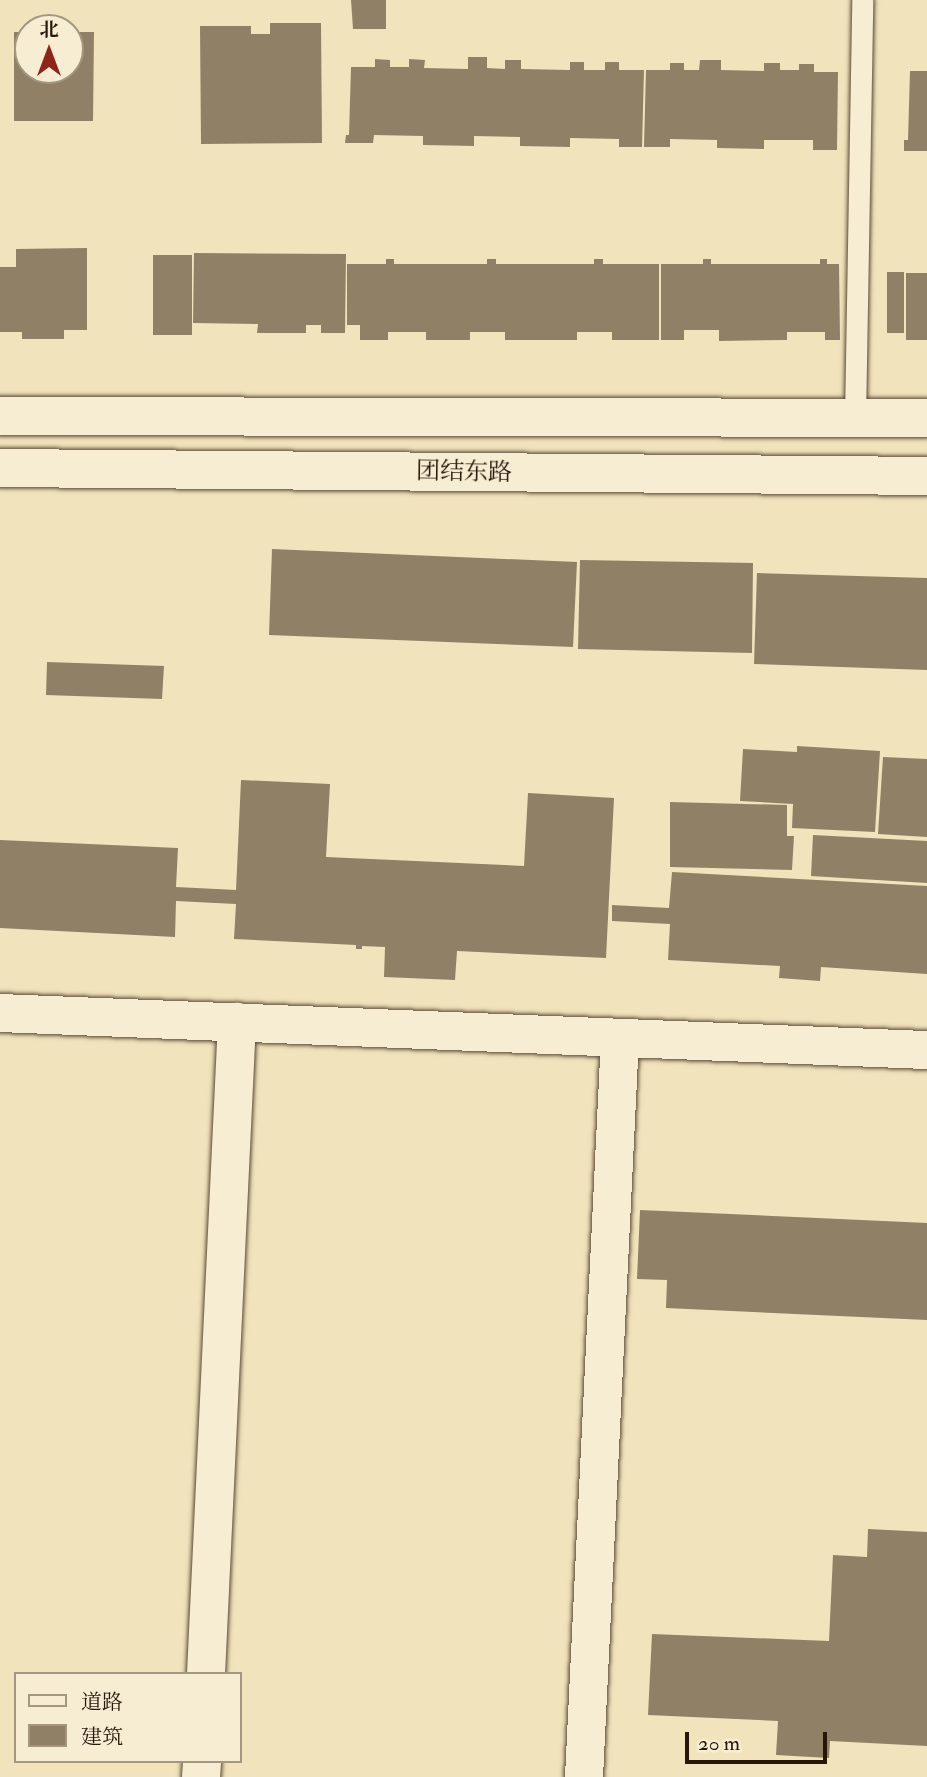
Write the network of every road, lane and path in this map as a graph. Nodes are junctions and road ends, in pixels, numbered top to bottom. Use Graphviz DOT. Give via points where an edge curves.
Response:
graph roads {
  1 [pos="862,0"];
  2 [pos="0,416"];
  3 [pos="927,418"];
  4 [pos="855,419"];
  5 [pos="0,468"];
  6 [pos="927,476"];
  7 [pos="0,1013"];
  8 [pos="237,1022"];
  9 [pos="620,1038"];
  10 [pos="927,1050"];
  11 [pos="206,1672"];
  12 [pos="583,1777"];
  1 -- 4 [label="lane"];
  2 -- 4 [label="street"];
  3 -- 4 [label="street"];
  5 -- 6 [label="street, 团结东路"];
  7 -- 8 [label="street"];
  8 -- 9 [label="street"];
  8 -- 11 [label="street"];
  9 -- 10 [label="street"];
  9 -- 12 [label="street"];
}
